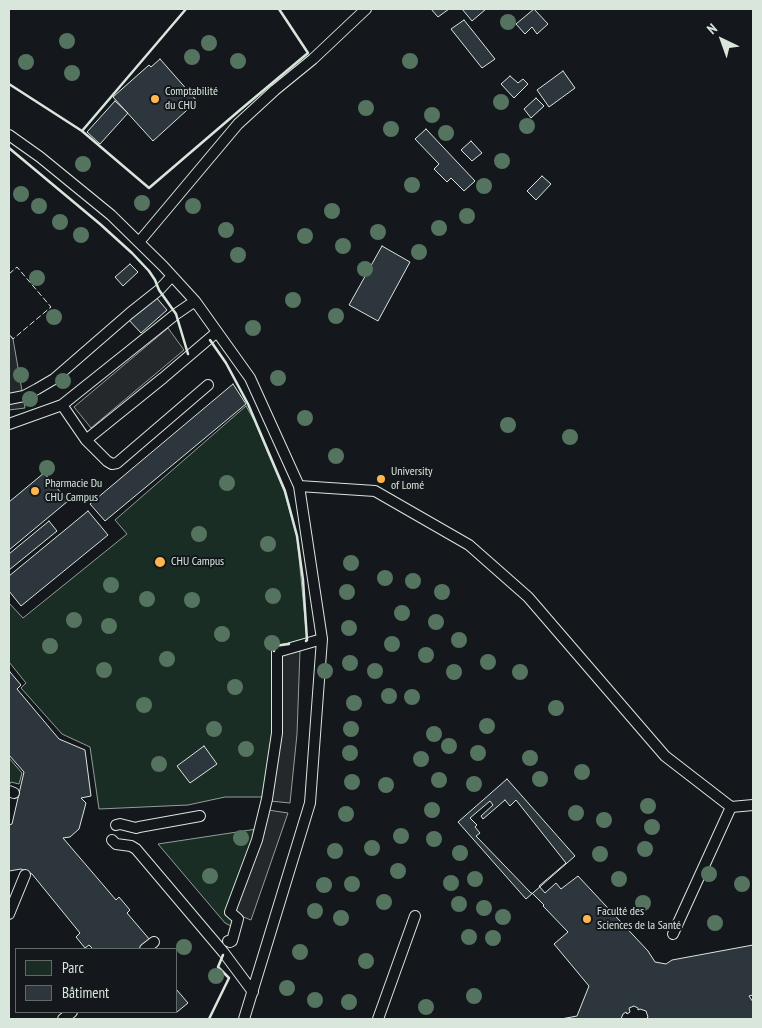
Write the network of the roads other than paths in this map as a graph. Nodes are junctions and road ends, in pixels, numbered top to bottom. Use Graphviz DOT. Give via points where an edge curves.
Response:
graph roads {
  1 [pos="366,9"];
  2 [pos="9,135"];
  3 [pos="139,242"];
  4 [pos="172,276"];
  5 [pos="195,301"];
  6 [pos="217,332"];
  7 [pos="208,385"];
  8 [pos="9,399"];
  9 [pos="62,405"];
  10 [pos="11,425"];
  11 [pos="86,440"];
  12 [pos="299,486"];
  13 [pos="322,639"];
  14 [pos="753,805"];
  15 [pos="731,807"];
  16 [pos="200,816"];
  17 [pos="116,825"];
  18 [pos="112,840"];
  19 [pos="25,875"];
  20 [pos="9,914"];
  21 [pos="416,916"];
  22 [pos="673,934"];
  23 [pos="228,941"];
  24 [pos="154,942"];
  25 [pos="146,948"];
  26 [pos="253,992"];
  27 [pos="244,1019"];
  28 [pos="378,1019"];
  1 -- 3 [label="lane" via="238,124"];
  2 -- 3 [label="lane" via="111,215"];
  3 -- 4 [label="lane"];
  4 -- 5 [label="lane"];
  4 -- 8 [label="lane" via="54,379 24,396"];
  5 -- 6 [label="lane"];
  5 -- 9 [label="lane"];
  6 -- 11 [label="lane"];
  6 -- 12 [label="lane" via="250,378"];
  7 -- 11 [label="lane" via="117,462 107,462"];
  9 -- 10 [label="lane"];
  9 -- 11 [label="lane"];
  12 -- 13 [label="lane"];
  12 -- 15 [label="lane" via="375,491 469,545 528,597 665,756"];
  13 -- 23 [label="lane" via="277,652 277,733 267,800 230,912 238,919 232,941"];
  13 -- 26 [label="lane" via="310,803"];
  14 -- 15 [label="lane"];
  15 -- 22 [label="lane"];
  16 -- 17 [label="lane" via="136,828"];
  18 -- 26 [label="lane" via="115,844 136,849"];
  19 -- 20 [label="lane"];
  21 -- 28 [label="lane"];
  24 -- 25 [label="lane"];
  26 -- 27 [label="lane"];
}
